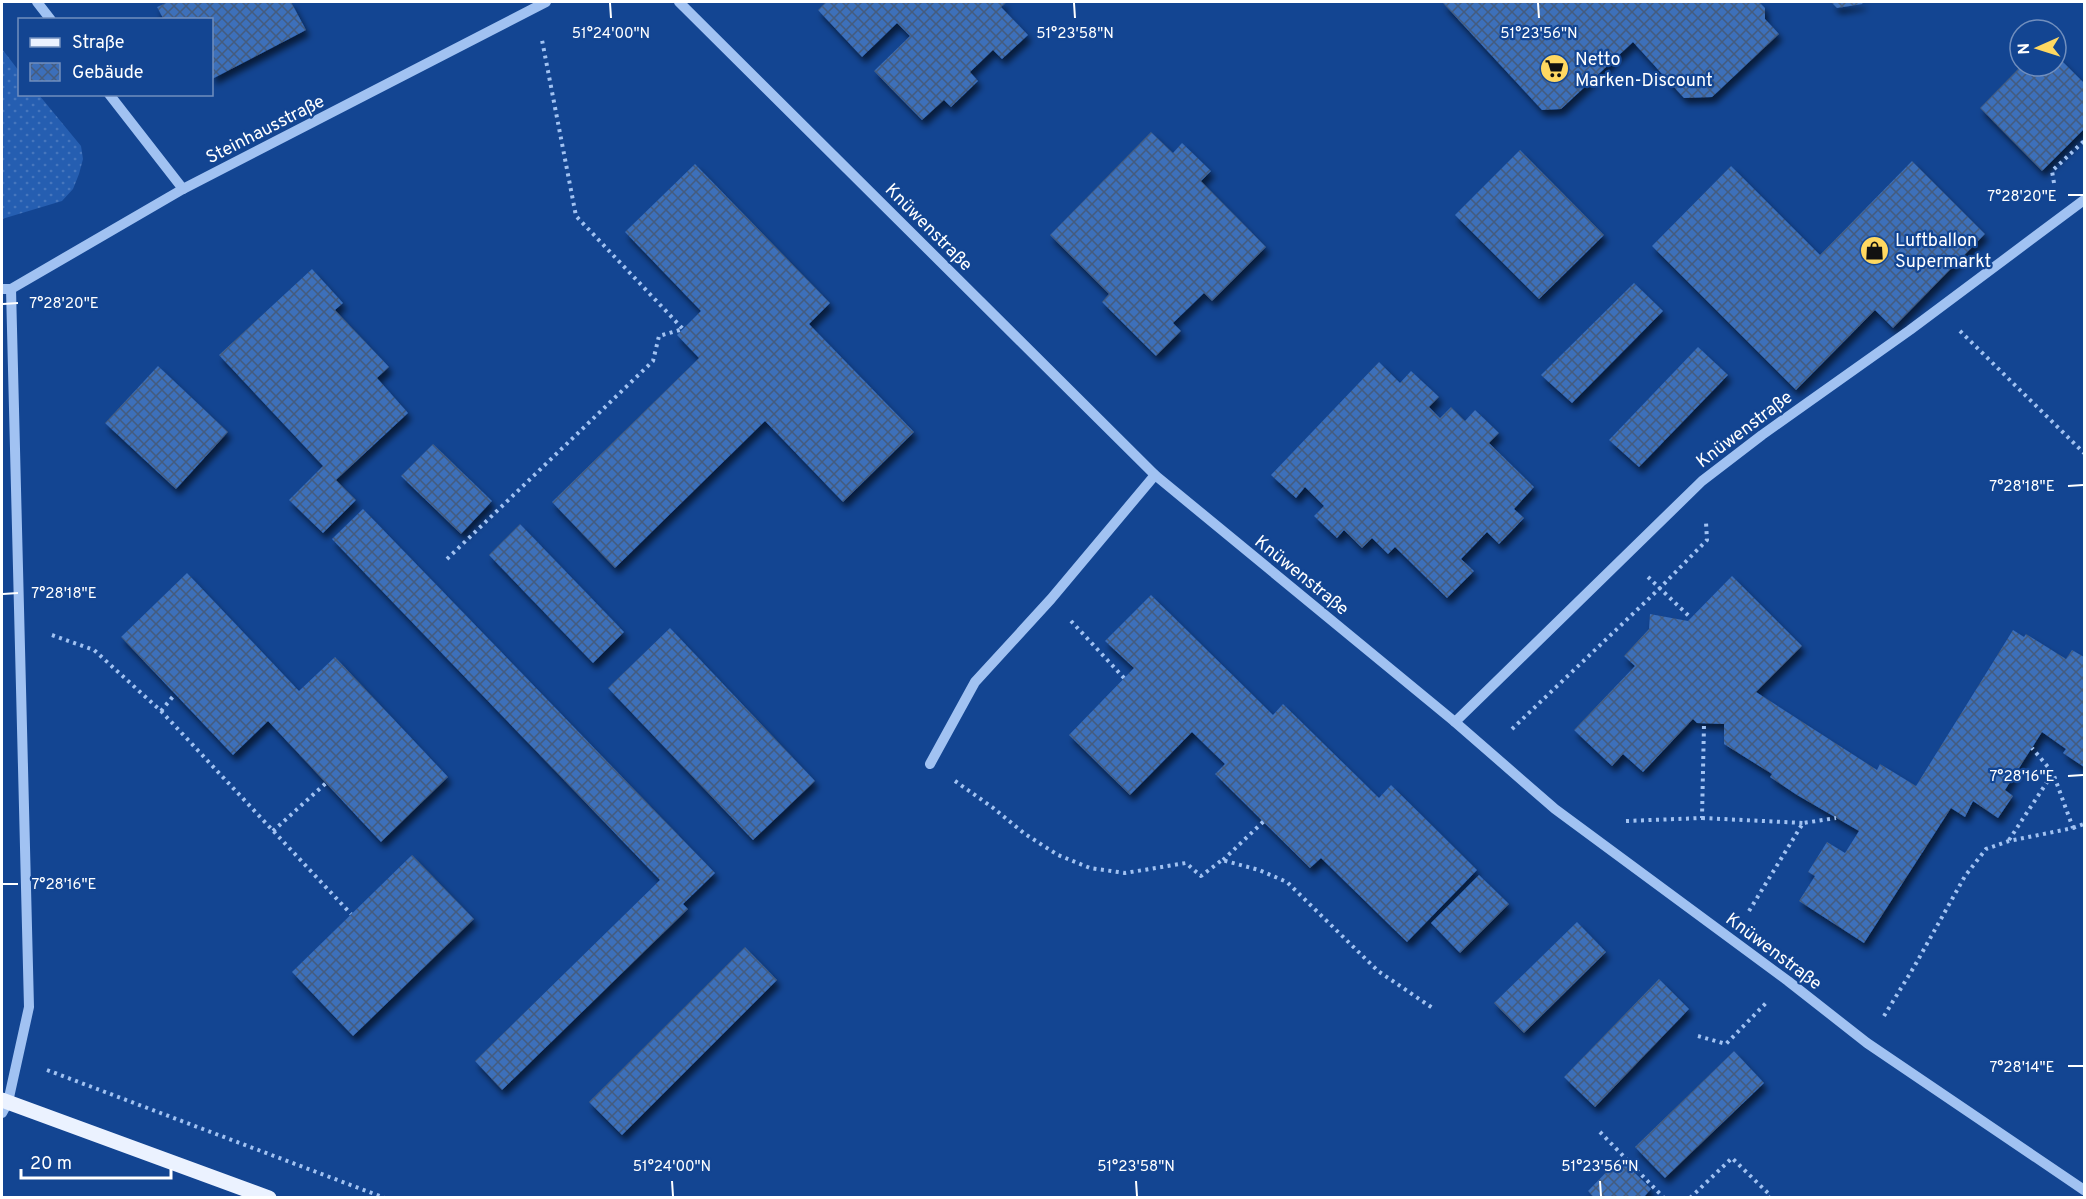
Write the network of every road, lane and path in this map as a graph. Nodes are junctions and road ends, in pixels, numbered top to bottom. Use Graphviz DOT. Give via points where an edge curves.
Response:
graph roads {
  1 [pos="38,2"];
  2 [pos="679,2"];
  3 [pos="541,4"];
  4 [pos="50,18"];
  5 [pos="112,96"];
  6 [pos="183,189"];
  7 [pos="2085,200"];
  8 [pos="6,289"];
  9 [pos="1938,310"];
  10 [pos="2085,453"];
  11 [pos="1155,475"];
  12 [pos="1702,481"];
  13 [pos="1626,555"];
  14 [pos="447,559"];
  15 [pos="1660,588"];
  16 [pos="1051,599"];
  17 [pos="1691,618"];
  18 [pos="18,623"];
  19 [pos="1124,678"];
  20 [pos="175,694"];
  21 [pos="161,711"];
  22 [pos="1455,722"];
  23 [pos="1704,724"];
  24 [pos="2032,748"];
  25 [pos="1487,752"];
  26 [pos="930,764"];
  27 [pos="2053,773"];
  28 [pos="326,783"];
  29 [pos="1702,818"];
  30 [pos="1836,818"];
  31 [pos="1264,821"];
  32 [pos="1803,823"];
  33 [pos="2085,825"];
  34 [pos="2073,828"];
  35 [pos="273,831"];
  36 [pos="1594,838"];
  37 [pos="2009,841"];
  38 [pos="1222,860"];
  39 [pos="351,914"];
  40 [pos="1732,940"];
  41 [pos="1788,981"];
  42 [pos="1434,1009"];
  43 [pos="1698,1036"];
  44 [pos="1867,1043"];
  45 [pos="17,1059"];
  46 [pos="4,1105"];
  47 [pos="1600,1132"];
  48 [pos="2085,1190"];
  49 [pos="269,1197"];
  50 [pos="385,1197"];
  51 [pos="1664,1197"];
  52 [pos="1690,1197"];
  53 [pos="1770,1197"];
  1 -- 4 [label="street"];
  2 -- 11 [label="street, Knüwenstraße"];
  3 -- 6 [label="street, Steinhausstraße"];
  3 -- 14 [label="path" via="576,216 683,329 659,336 653,361"];
  5 -- 6 [label="street"];
  6 -- 8 [label="street, Steinhausstraße"];
  7 -- 9 [label="street, Knüwenstraße"];
  8 -- 18 [label="street"];
  9 -- 10 [label="path"];
  9 -- 12 [label="street, Knüwenstraße"];
  11 -- 16 [label="street"];
  11 -- 22 [label="street, Knüwenstraße"];
  12 -- 13 [label="street, Knüwenstraße"];
  12 -- 15 [label="path" via="1707,540"];
  13 -- 15 [label="path"];
  13 -- 22 [label="street, Knüwenstraße"];
  15 -- 17 [label="path"];
  15 -- 25 [label="path"];
  16 -- 19 [label="path"];
  16 -- 26 [label="street" via="975,682"];
  18 -- 21 [label="path" via="94,650"];
  18 -- 45 [label="street" via="29,1007"];
  20 -- 21 [label="path"];
  21 -- 35 [label="path"];
  22 -- 25 [label="street, Knüwenstraße"];
  23 -- 29 [label="path"];
  24 -- 27 [label="path"];
  25 -- 36 [label="street, Knüwenstraße"];
  26 -- 38 [label="path" via="1024,834 1058,855 1090,868 1125,873 1186,862 1201,876"];
  27 -- 34 [label="path"];
  27 -- 37 [label="path"];
  28 -- 35 [label="path"];
  29 -- 32 [label="path"];
  29 -- 36 [label="path" via="1614,821"];
  30 -- 32 [label="path"];
  31 -- 38 [label="path"];
  32 -- 40 [label="path"];
  33 -- 34 [label="path"];
  34 -- 37 [label="path"];
  35 -- 39 [label="path"];
  36 -- 40 [label="street, Knüwenstraße"];
  37 -- 44 [label="path" via="1986,849 1965,876"];
  38 -- 42 [label="path" via="1287,882 1378,971"];
  40 -- 41 [label="street, Knüwenstraße"];
  41 -- 43 [label="path" via="1726,1044"];
  41 -- 44 [label="street, Knüwenstraße"];
  44 -- 48 [label="street, Knüwenstraße"];
  45 -- 46 [label="street"];
  45 -- 50 [label="path"];
  46 -- 49 [label="main road"];
  47 -- 51 [label="path"];
  52 -- 53 [label="path" via="1732,1158"];
}
